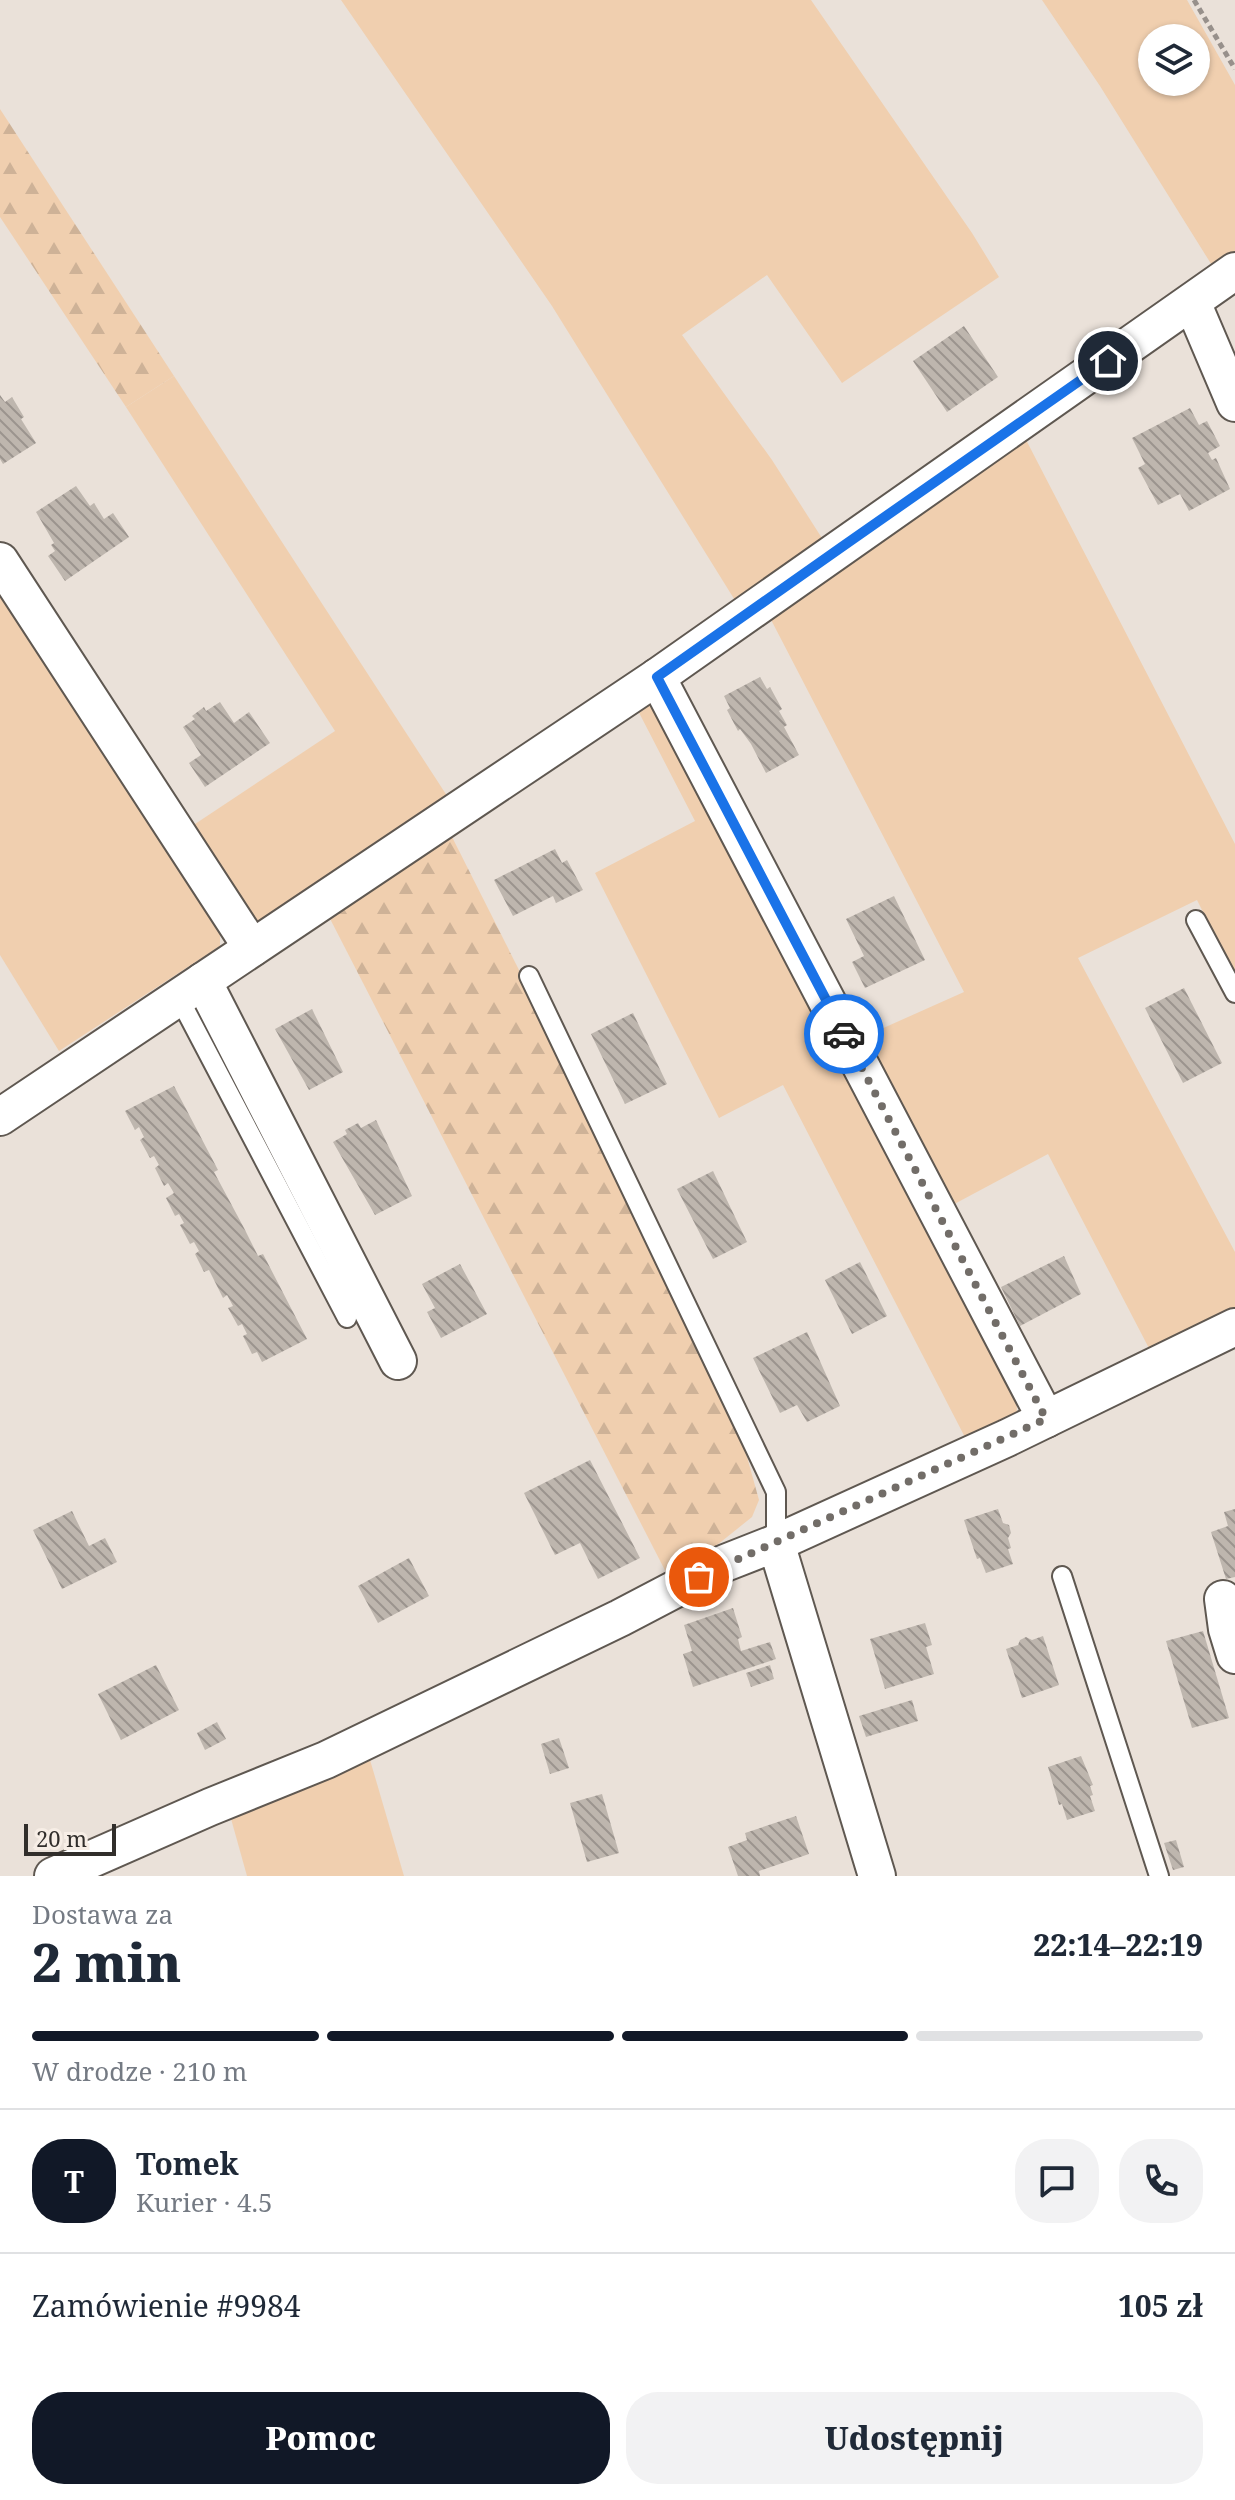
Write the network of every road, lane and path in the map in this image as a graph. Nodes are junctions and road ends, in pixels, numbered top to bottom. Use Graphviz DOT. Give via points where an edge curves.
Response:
graph roads {
  1 [pos="1194,0"];
  2 [pos="1235,69"];
  3 [pos="1235,271"];
  4 [pos="1192,302"];
  5 [pos="1235,403"];
  6 [pos="0,561"];
  7 [pos="657,677"];
  8 [pos="1196,920"];
  9 [pos="252,948"];
  10 [pos="529,976"];
  11 [pos="191,990"];
  12 [pos="1235,993"];
  13 [pos="0,1117"];
  14 [pos="347,1318"];
  15 [pos="1235,1327"];
  16 [pos="398,1361"];
  17 [pos="1046,1419"];
  18 [pos="776,1543"];
  19 [pos="1062,1576"];
  20 [pos="1223,1599"];
  21 [pos="1235,1655"];
  22 [pos="65,1874"];
  23 [pos="877,1876"];
  24 [pos="1159,1876"];
  1 -- 2 [label="path"];
  3 -- 4 [label="street"];
  4 -- 5 [label="street"];
  4 -- 7 [label="street"];
  6 -- 9 [label="street"];
  7 -- 9 [label="street"];
  7 -- 17 [label="street"];
  8 -- 12 [label="lane"];
  9 -- 11 [label="street"];
  10 -- 18 [label="lane" via="776,1492"];
  11 -- 13 [label="street"];
  11 -- 14 [label="lane"];
  11 -- 16 [label="street"];
  15 -- 17 [label="street"];
  17 -- 18 [label="street"];
  18 -- 22 [label="street" via="725,1563 326,1760"];
  18 -- 23 [label="street"];
  19 -- 24 [label="lane"];
  20 -- 21 [label="street"];
}
